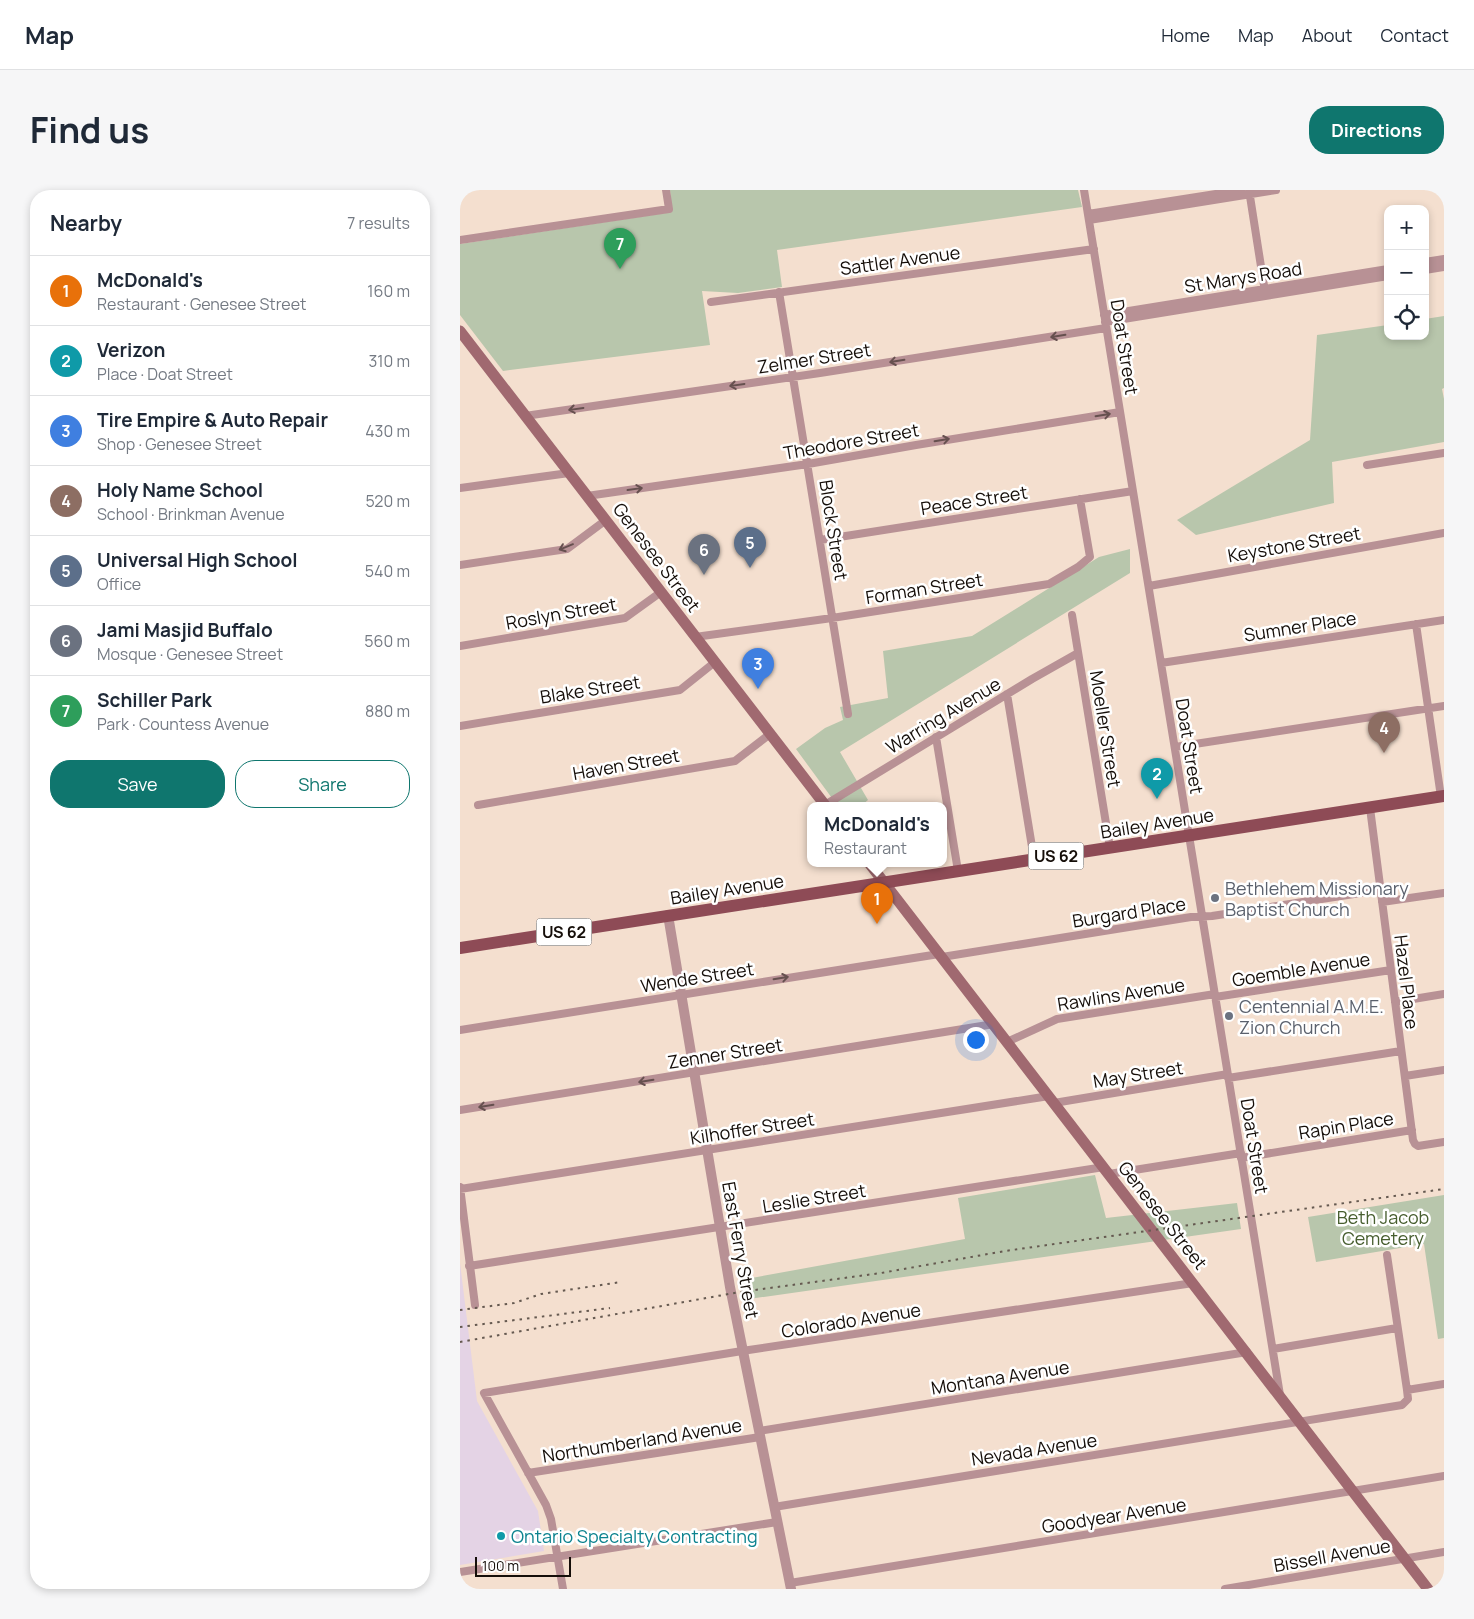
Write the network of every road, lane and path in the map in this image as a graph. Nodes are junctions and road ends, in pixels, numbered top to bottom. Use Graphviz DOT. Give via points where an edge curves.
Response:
graph roads {
  1 [pos="666,190"];
  2 [pos="1084,190"];
  3 [pos="1241,190"];
  4 [pos="1276,190"];
  5 [pos="1249,192"];
  6 [pos="1182,202"];
  7 [pos="1089,217"];
  8 [pos="460,240"];
  9 [pos="1094,249"];
  10 [pos="1444,259"];
  11 [pos="1438,265"];
  12 [pos="1384,269"];
  13 [pos="1384,276"];
  14 [pos="1339,280"];
  15 [pos="779,292"];
  16 [pos="1265,292"];
  17 [pos="711,302"];
  18 [pos="1105,322"];
  19 [pos="460,331"];
  20 [pos="793,377"];
  21 [pos="1120,412"];
  22 [pos="526,416"];
  23 [pos="1444,453"];
  24 [pos="808,464"];
  25 [pos="1367,465"];
  26 [pos="569,473"];
  27 [pos="460,488"];
  28 [pos="1133,490"];
  29 [pos="587,496"];
  30 [pos="1080,498"];
  31 [pos="606,520"];
  32 [pos="1444,533"];
  33 [pos="820,540"];
  34 [pos="460,565"];
  35 [pos="1149,586"];
  36 [pos="660,592"];
  37 [pos="1072,615"];
  38 [pos="832,618"];
  39 [pos="1444,620"];
  40 [pos="1416,624"];
  41 [pos="695,637"];
  42 [pos="460,646"];
  43 [pos="1078,653"];
  44 [pos="715,662"];
  45 [pos="1162,663"];
  46 [pos="1007,694"];
  47 [pos="1444,706"];
  48 [pos="1428,708"];
  49 [pos="848,714"];
  50 [pos="460,726"];
  51 [pos="770,734"];
  52 [pos="936,737"];
  53 [pos="1175,747"];
  54 [pos="1443,797"];
  55 [pos="823,802"];
  56 [pos="830,802"];
  57 [pos="947,802"];
  58 [pos="947,804"];
  59 [pos="478,805"];
  60 [pos="1370,808"];
  61 [pos="1188,836"];
  62 [pos="1110,848"];
  63 [pos="1034,859"];
  64 [pos="872,867"];
  65 [pos="958,871"];
  66 [pos="884,882"];
  67 [pos="1380,890"];
  68 [pos="1444,893"];
  69 [pos="1382,902"];
  70 [pos="668,915"];
  71 [pos="1202,916"];
  72 [pos="460,948"];
  73 [pos="941,955"];
  74 [pos="1391,970"];
  75 [pos="681,994"];
  76 [pos="1444,994"];
  77 [pos="1215,996"];
  78 [pos="1395,1002"];
  79 [pos="994,1024"];
  80 [pos="460,1030"];
  81 [pos="1007,1042"];
  82 [pos="1401,1051"];
  83 [pos="1444,1070"];
  84 [pos="694,1073"];
  85 [pos="1228,1076"];
  86 [pos="1404,1076"];
  87 [pos="1052,1100"];
  88 [pos="460,1110"];
  89 [pos="1412,1130"];
  90 [pos="1444,1142"];
  91 [pos="707,1151"];
  92 [pos="1241,1155"];
  93 [pos="1106,1171"];
  94 [pos="460,1188"];
  95 [pos="720,1228"];
  96 [pos="1387,1255"];
  97 [pos="469,1266"];
  98 [pos="1193,1283"];
  99 [pos="474,1305"];
  100 [pos="1397,1328"];
  101 [pos="1273,1349"];
  102 [pos="742,1351"];
  103 [pos="1247,1352"];
  104 [pos="1444,1384"];
  105 [pos="1407,1390"];
  106 [pos="1281,1396"];
  107 [pos="1299,1421"];
  108 [pos="759,1434"];
  109 [pos="528,1473"];
  110 [pos="1444,1476"];
  111 [pos="1353,1491"];
  112 [pos="774,1507"];
  113 [pos="777,1522"];
  114 [pos="1444,1552"];
  115 [pos="557,1556"];
  116 [pos="1404,1558"];
  117 [pos="460,1572"];
  118 [pos="790,1586"];
  119 [pos="563,1589"];
  120 [pos="1225,1589"];
  121 [pos="1428,1589"];
  1 -- 8 [label="street" via="669,209"];
  2 -- 7 [label="street, Doat Street"];
  3 -- 6 [label="street"];
  4 -- 5 [label="street"];
  5 -- 6 [label="street"];
  5 -- 16 [label="street"];
  6 -- 7 [label="street"];
  7 -- 9 [label="street, Doat Street"];
  9 -- 15 [label="street, Sattler Avenue"];
  9 -- 18 [label="street, Doat Street"];
  10 -- 11 [label="street"];
  12 -- 14 [label="street, St Marys Road"];
  13 -- 14 [label="street, St Marys Road"];
  14 -- 16 [label="street, St Marys Road"];
  15 -- 17 [label="street, Sattler Avenue"];
  15 -- 20 [label="street, Block Street"];
  16 -- 18 [label="street, St Marys Road"];
  18 -- 20 [label="street, Zelmer Street, one-way"];
  18 -- 21 [label="street, Doat Street"];
  19 -- 22 [label="main road, Genesee Street"];
  20 -- 22 [label="street, Zelmer Street, one-way"];
  20 -- 24 [label="street, Block Street"];
  24 -- 21 [label="street, Theodore Street, one-way"];
  21 -- 28 [label="street, Doat Street"];
  22 -- 26 [label="main road, Genesee Street"];
  23 -- 25 [label="street"];
  29 -- 24 [label="street, Theodore Street, one-way"];
  24 -- 33 [label="street, Block Street"];
  26 -- 27 [label="street"];
  26 -- 29 [label="main road, Genesee Street"];
  28 -- 30 [label="street, Peace Street"];
  28 -- 35 [label="street, Doat Street"];
  29 -- 31 [label="main road, Genesee Street"];
  30 -- 33 [label="street, Peace Street"];
  30 -- 38 [label="street, Forman Street" via="1090,557 1049,584"];
  31 -- 34 [label="street, one-way" via="566,549"];
  31 -- 36 [label="main road, Genesee Street"];
  32 -- 35 [label="street, Keystone Street"];
  33 -- 38 [label="street, Block Street"];
  35 -- 45 [label="street, Doat Street"];
  36 -- 41 [label="main road, Genesee Street"];
  36 -- 42 [label="street, Roslyn Street" via="625,618"];
  37 -- 43 [label="street, Moeller Street"];
  38 -- 41 [label="street, Forman Street"];
  38 -- 49 [label="street, Block Street"];
  39 -- 40 [label="street, Sumner Place"];
  40 -- 45 [label="street, Sumner Place"];
  40 -- 48 [label="street"];
  41 -- 44 [label="main road, Genesee Street"];
  43 -- 46 [label="street, Warring Avenue"];
  43 -- 62 [label="street, Moeller Street"];
  44 -- 50 [label="street, Blake Street" via="680,690"];
  44 -- 51 [label="main road, Genesee Street"];
  45 -- 53 [label="street, Doat Street"];
  46 -- 52 [label="street, Warring Avenue"];
  46 -- 63 [label="street"];
  47 -- 48 [label="street"];
  48 -- 53 [label="street"];
  48 -- 54 [label="street"];
  51 -- 55 [label="main road, Genesee Street"];
  51 -- 59 [label="street, Haven Street" via="735,761"];
  52 -- 56 [label="street, Warring Avenue"];
  52 -- 57 [label="street"];
  53 -- 61 [label="street, Doat Street"];
  54 -- 60 [label="main road, Bailey Avenue / US 62"];
  58 -- 65 [label="street"];
  60 -- 61 [label="main road, Bailey Avenue / US 62"];
  60 -- 67 [label="street, Hazel Place"];
  61 -- 62 [label="main road, Bailey Avenue / US 62"];
  61 -- 71 [label="street, Doat Street"];
  62 -- 63 [label="main road, Bailey Avenue / US 62"];
  63 -- 65 [label="main road, Bailey Avenue / US 62"];
  64 -- 66 [label="main road, Genesee Street"];
  65 -- 66 [label="main road, Bailey Avenue / US 62"];
  66 -- 70 [label="main road, Bailey Avenue / US 62"];
  66 -- 73 [label="main road, Genesee Street"];
  67 -- 69 [label="street, Hazel Place"];
  67 -- 71 [label="street, Burgard Place"];
  68 -- 69 [label="street"];
  69 -- 74 [label="street, Hazel Place"];
  70 -- 72 [label="main road, Bailey Avenue / US 62"];
  70 -- 75 [label="street, East Ferry Street"];
  71 -- 73 [label="street, Burgard Place"];
  71 -- 77 [label="street, Doat Street"];
  75 -- 73 [label="street, Wende Street, one-way"];
  73 -- 79 [label="main road, Genesee Street"];
  74 -- 77 [label="street, Goemble Avenue"];
  74 -- 78 [label="street, Hazel Place"];
  75 -- 80 [label="street, Wende Street"];
  75 -- 84 [label="street, East Ferry Street"];
  76 -- 78 [label="street"];
  77 -- 81 [label="street, Rawlins Avenue" via="1057,1019"];
  77 -- 85 [label="street, Doat Street"];
  78 -- 82 [label="street, Hazel Place"];
  79 -- 81 [label="main road, Genesee Street"];
  79 -- 84 [label="street, Zenner Street"];
  81 -- 87 [label="main road, Genesee Street"];
  82 -- 85 [label="street, May Street"];
  82 -- 86 [label="street, Hazel Place"];
  83 -- 86 [label="street"];
  84 -- 88 [label="street, Zenner Street, one-way"];
  84 -- 91 [label="street, East Ferry Street"];
  85 -- 87 [label="street, May Street"];
  85 -- 92 [label="street, Doat Street"];
  86 -- 89 [label="street, Hazel Place"];
  87 -- 91 [label="street, Kilhoffer Street"];
  87 -- 93 [label="main road, Genesee Street"];
  89 -- 90 [label="street, Rapin Place" via="1414,1143 1418,1146"];
  89 -- 92 [label="street, Rapin Place"];
  91 -- 94 [label="street, Kilhoffer Street"];
  91 -- 95 [label="street, East Ferry Street"];
  92 -- 93 [label="street, Rapin Place"];
  92 -- 101 [label="street, Doat Street"];
  93 -- 95 [label="street, Leslie Street"];
  93 -- 98 [label="main road, Genesee Street"];
  94 -- 97 [label="street"];
  95 -- 97 [label="street, Leslie Street"];
  95 -- 102 [label="street, East Ferry Street"];
  96 -- 100 [label="street"];
  97 -- 99 [label="street"];
  98 -- 102 [label="street, Colorado Avenue"];
  98 -- 103 [label="main road, Genesee Street"];
  100 -- 101 [label="street"];
  100 -- 105 [label="street"];
  101 -- 106 [label="street, Doat Street"];
  102 -- 108 [label="street, East Ferry Street"];
  102 -- 109 [label="street, Colorado Avenue" via="484,1393"];
  103 -- 106 [label="main road, Genesee Street"];
  103 -- 108 [label="street, Montana Avenue"];
  104 -- 105 [label="street"];
  105 -- 107 [label="street, Nevada Avenue" via="1408,1399 1402,1404"];
  106 -- 107 [label="main road, Genesee Street"];
  107 -- 111 [label="main road, Genesee Street"];
  107 -- 112 [label="street, Nevada Avenue"];
  108 -- 109 [label="street, Northumberland Avenue"];
  108 -- 112 [label="street, East Ferry Street"];
  109 -- 115 [label="street" via="546,1505"];
  110 -- 111 [label="street, Goodyear Avenue"];
  111 -- 116 [label="main road, Genesee Street"];
  111 -- 118 [label="street, Goodyear Avenue"];
  112 -- 113 [label="street, East Ferry Street"];
  113 -- 115 [label="street"];
  113 -- 118 [label="street, East Ferry Street"];
  114 -- 116 [label="street, Bissell Avenue"];
  115 -- 117 [label="street"];
  115 -- 119 [label="street"];
  116 -- 120 [label="street, Bissell Avenue"];
  116 -- 121 [label="main road, Genesee Street"];
}
